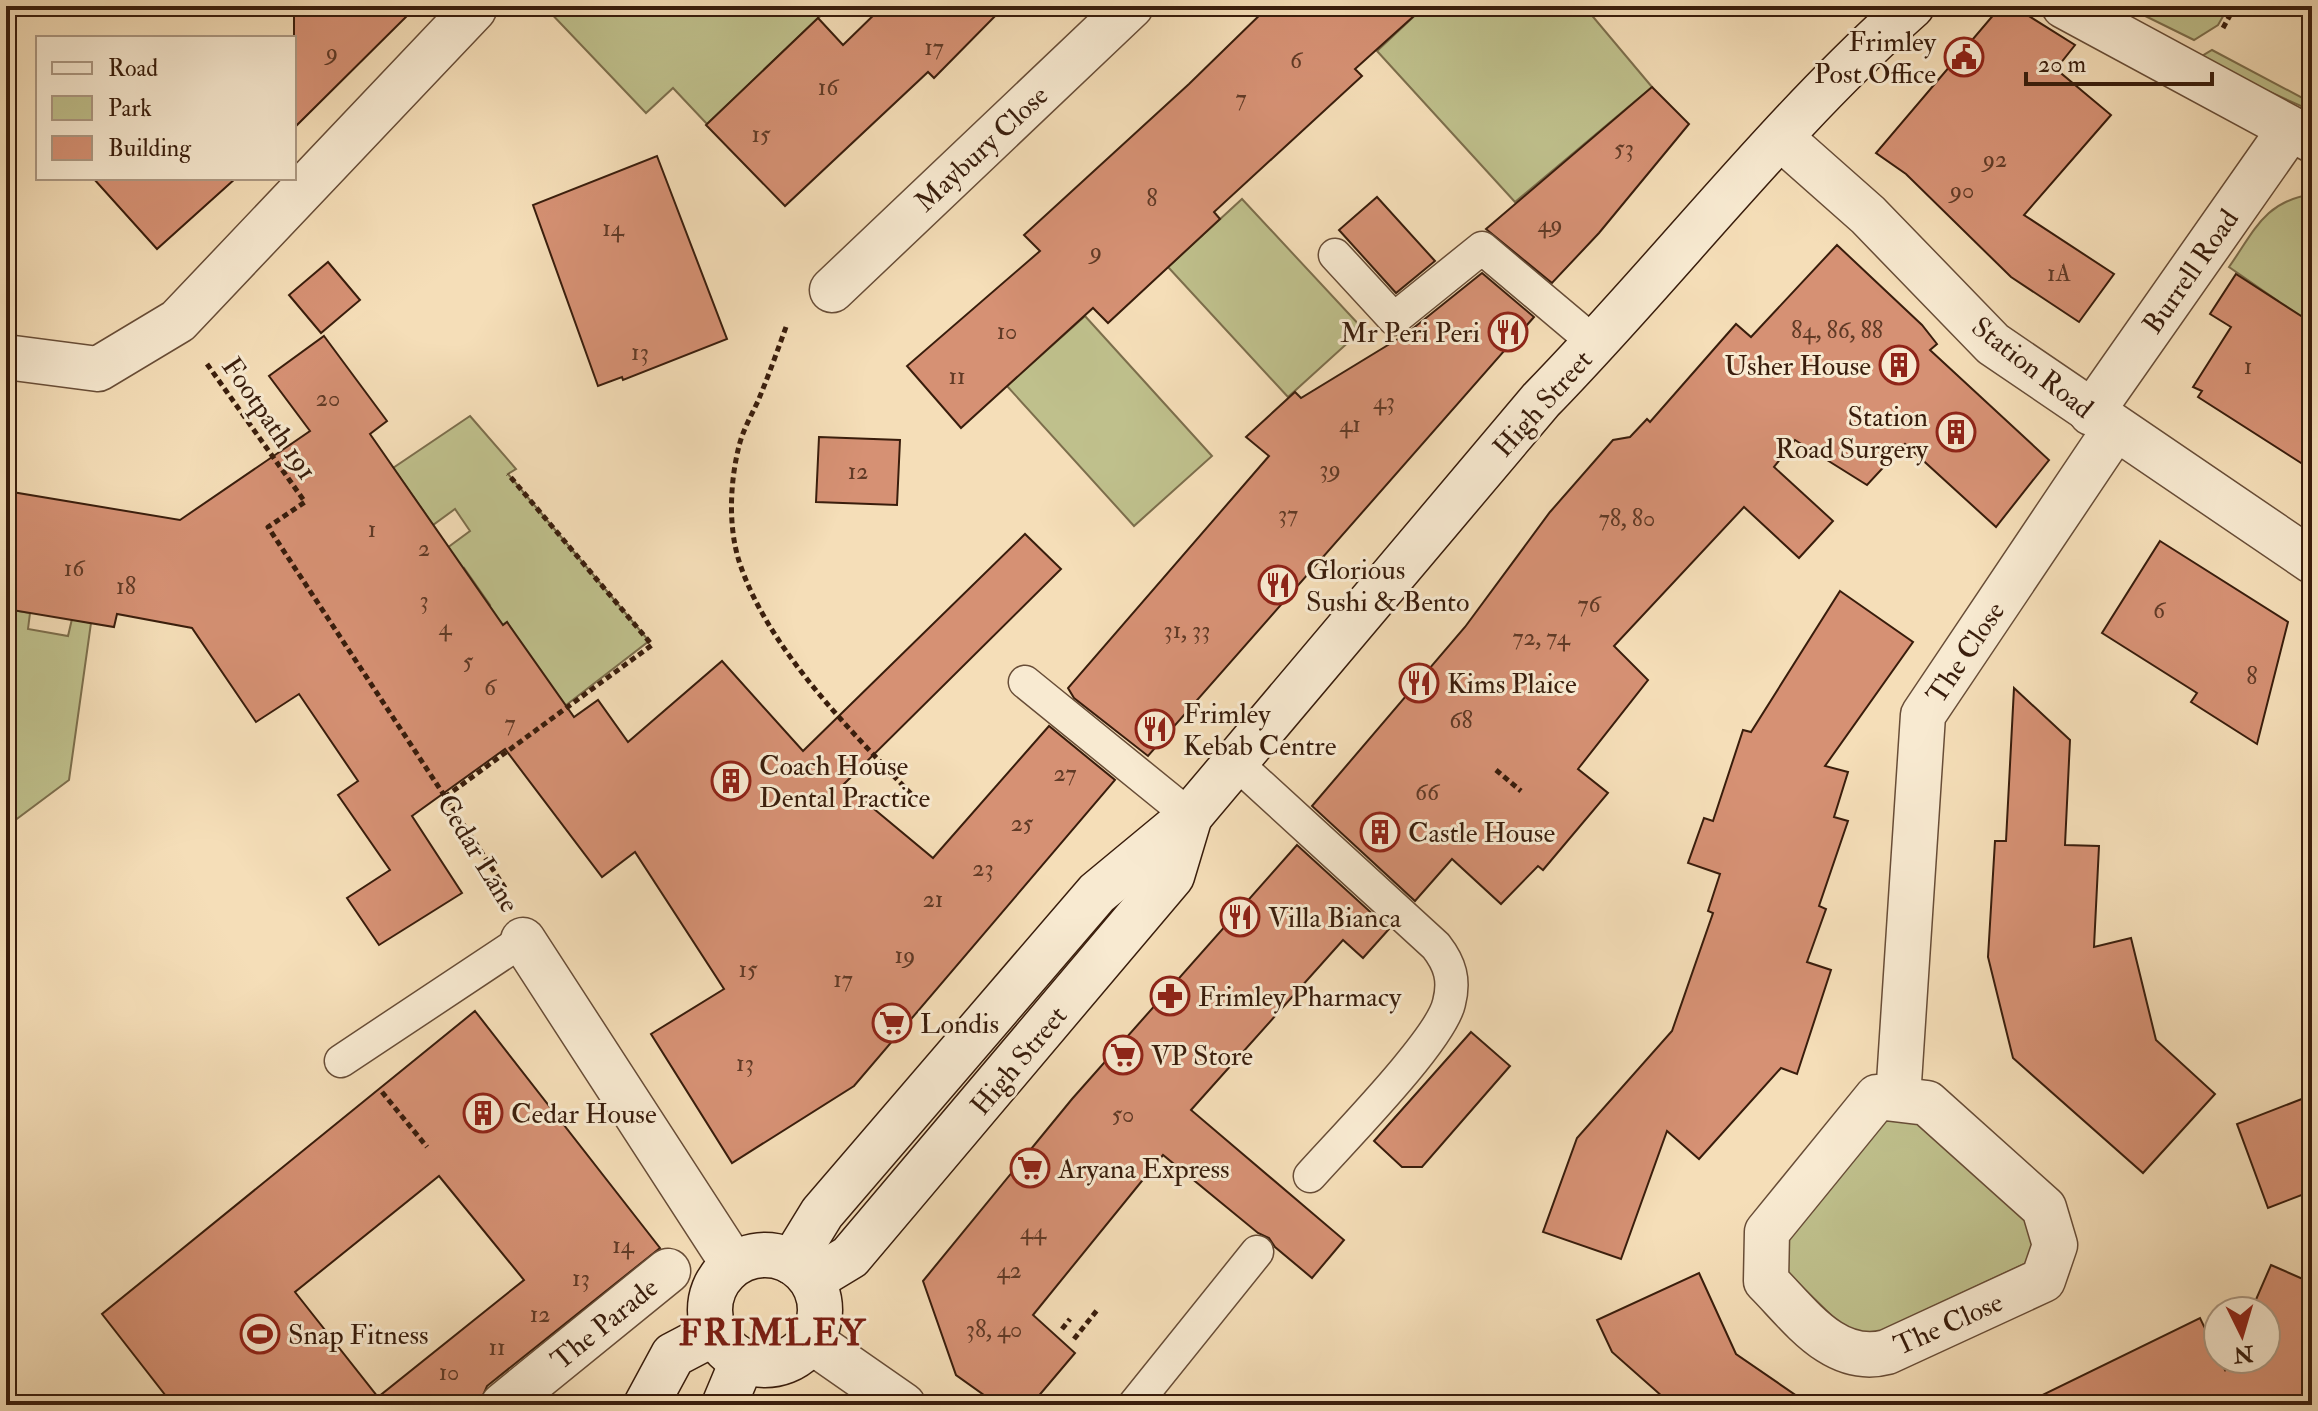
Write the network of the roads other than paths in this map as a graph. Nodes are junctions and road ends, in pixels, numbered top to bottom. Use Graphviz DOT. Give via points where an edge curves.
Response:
graph roads {
  1 [pos="471,6"];
  2 [pos="1131,6"];
  3 [pos="1912,6"];
  4 [pos="2064,6"];
  5 [pos="2301,134"];
  6 [pos="1781,138"];
  7 [pos="1335,255"];
  8 [pos="832,290"];
  9 [pos="1596,344"];
  10 [pos="6,357"];
  11 [pos="2103,421"];
  12 [pos="2312,561"];
  13 [pos="1025,682"];
  14 [pos="1235,762"];
  15 [pos="1190,816"];
  16 [pos="523,940"];
  17 [pos="341,1061"];
  18 [pos="1898,1098"];
  19 [pos="1310,1176"];
  20 [pos="1257,1252"];
  21 [pos="733,1264"];
  22 [pos="668,1271"];
  23 [pos="802,1271"];
  24 [pos="811,1341"];
  25 [pos="728,1348"];
  26 [pos="503,1405"];
  27 [pos="646,1405"];
  28 [pos="724,1405"];
  29 [pos="903,1405"];
  30 [pos="1134,1405"];
  1 -- 10 [label="street" via="474,9 178,321 98,369"];
  2 -- 8 [label="street, Maybury Close"];
  3 -- 6 [label="street, High Street" via="1852,59"];
  4 -- 5 [label="street, Burrell Road"];
  5 -- 11 [label="street, Burrell Road"];
  6 -- 9 [label="street, High Street"];
  6 -- 11 [label="street, Station Road" via="1868,215 1993,344"];
  7 -- 9 [label="lane" via="1394,319 1482,248"];
  9 -- 14 [label="street, High Street" via="1541,400"];
  11 -- 12 [label="street, Station Road"];
  11 -- 18 [label="street, The Close" via="1923,715"];
  13 -- 15 [label="lane"];
  14 -- 15 [label="street, High Street"];
  14 -- 19 [label="lane" via="1450,964 1449,1006 1434,1035"];
  15 -- 23 [label="street, High Street" via="1172,876 1126,935 850,1257"];
  16 -- 17 [label="lane"];
  16 -- 21 [label="street, Cedar Lane"];
  18 -- 18 [label="street, The Close" via="1927,1103 2044,1208 2055,1245 2043,1280 1869,1356 1830,1345 1766,1281 1767,1232 1877,1097"];
  20 -- 30 [label="lane"];
  21 -- 23 [label="street" via="763,1254"];
  21 -- 25 [label="street" via="710,1295"];
  22 -- 26 [label="street, The Parade"];
  23 -- 24 [label="street" via="821,1311"];
  24 -- 25 [label="street" via="781,1365"];
  24 -- 29 [label="street"];
  25 -- 27 [label="street" via="673,1355"];
  25 -- 28 [label="street"];
}
